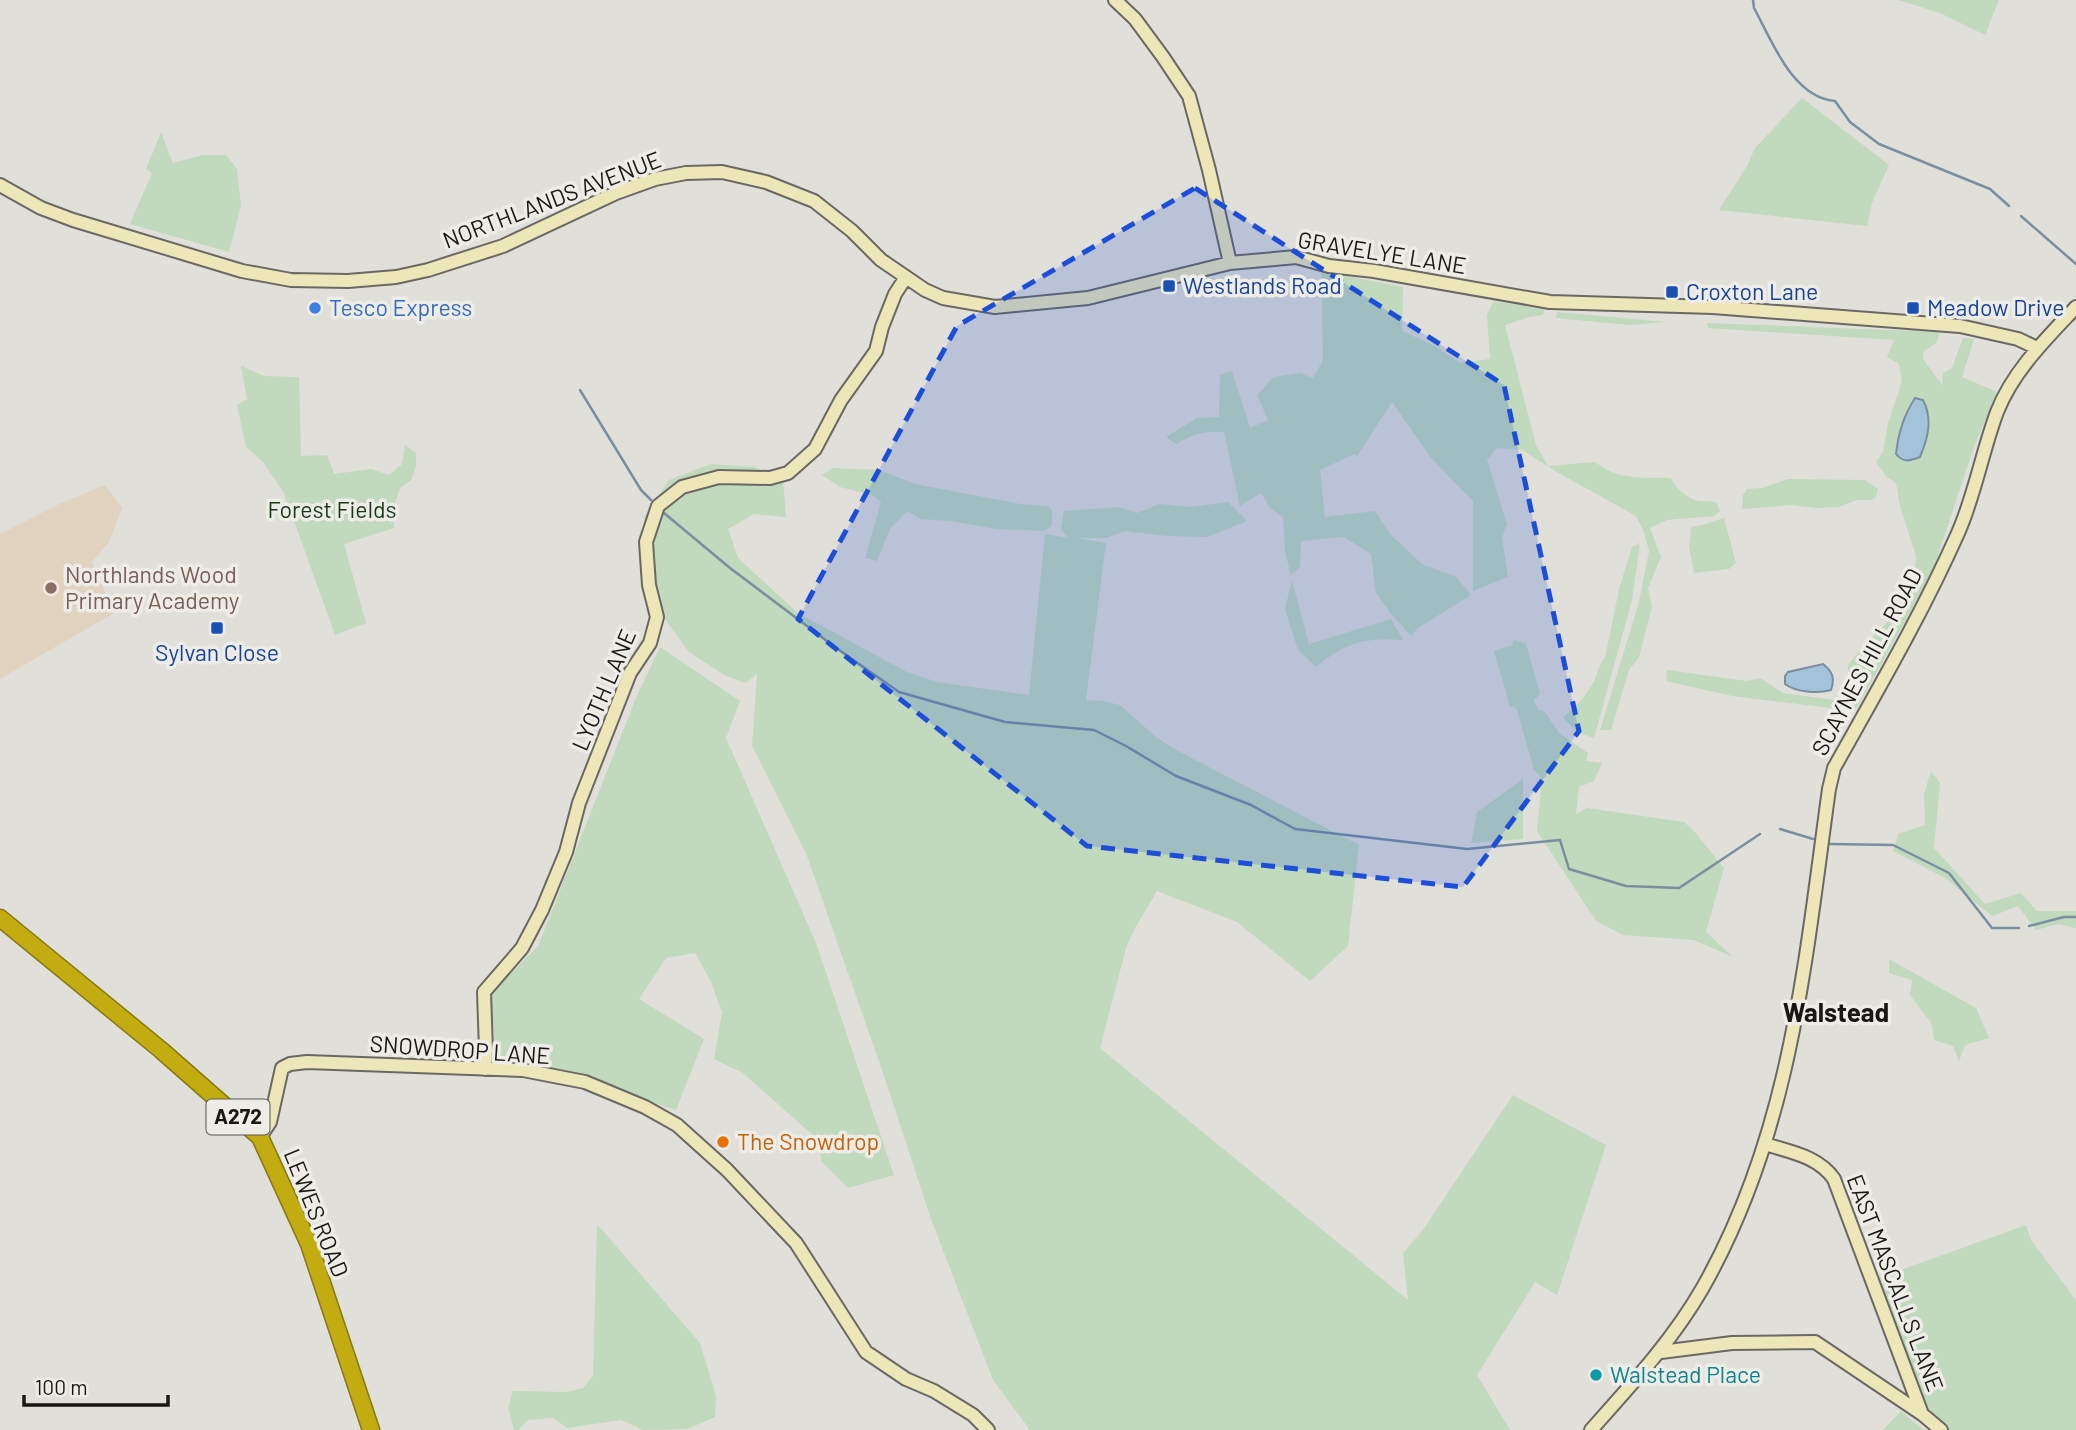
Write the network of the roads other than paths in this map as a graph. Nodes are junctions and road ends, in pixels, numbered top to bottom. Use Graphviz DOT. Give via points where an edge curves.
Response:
graph roads {
  1 [pos="1115,0"];
  2 [pos="758,181"];
  3 [pos="0,185"];
  4 [pos="1230,263"];
  5 [pos="906,277"];
  6 [pos="2076,307"];
  7 [pos="2037,348"];
  8 [pos="0,918"];
  9 [pos="485,1069"];
  10 [pos="260,1138"];
  11 [pos="1765,1144"];
  12 [pos="1661,1352"];
  13 [pos="1922,1414"];
  14 [pos="371,1430"];
  15 [pos="988,1430"];
  16 [pos="1591,1430"];
  17 [pos="1941,1430"];
  1 -- 4 [label="street" via="1135,19 1189,96"];
  2 -- 3 [label="street, NORTHLANDS AVENUE" via="722,172 655,179 459,261 396,276 348,281 291,280 242,271 73,220"];
  2 -- 5 [label="street, GRAVELYE LANE" via="814,201"];
  4 -- 5 [label="street, GRAVELYE LANE" via="1088,298 995,307 943,298"];
  4 -- 7 [label="street, GRAVELYE LANE" via="1296,257 1550,302 1713,307 1960,326"];
  5 -- 9 [label="street, LYOTH LANE" via="895,294 876,351 841,400 815,449 788,473 770,478 719,477 682,487 658,506 646,542 657,617 650,643 630,673 542,910 522,948 484,992"];
  6 -- 7 [label="street"];
  7 -- 11 [label="street, SCAYNES HILL ROAD" via="1998,411 1959,531 1834,768 1798,1009"];
  8 -- 10 [label="highway, LEWES ROAD / A272"];
  9 -- 10 [label="street, SNOWDROP LANE" via="290,1064 282,1068 270,1122"];
  9 -- 15 [label="street, SNOWDROP LANE" via="523,1070 585,1082 677,1125 796,1243 866,1352 973,1415"];
  10 -- 14 [label="highway, LEWES ROAD / A272" via="309,1244"];
  11 -- 12 [label="street, SCAYNES HILL ROAD" via="1734,1228"];
  11 -- 13 [label="street, EAST MASCALLS LANE" via="1819,1162 1834,1179"];
  12 -- 13 [label="street" via="1732,1343 1815,1342"];
  12 -- 16 [label="street, SCAYNES HILL ROAD"];
  13 -- 17 [label="street, EAST MASCALLS LANE"];
}
